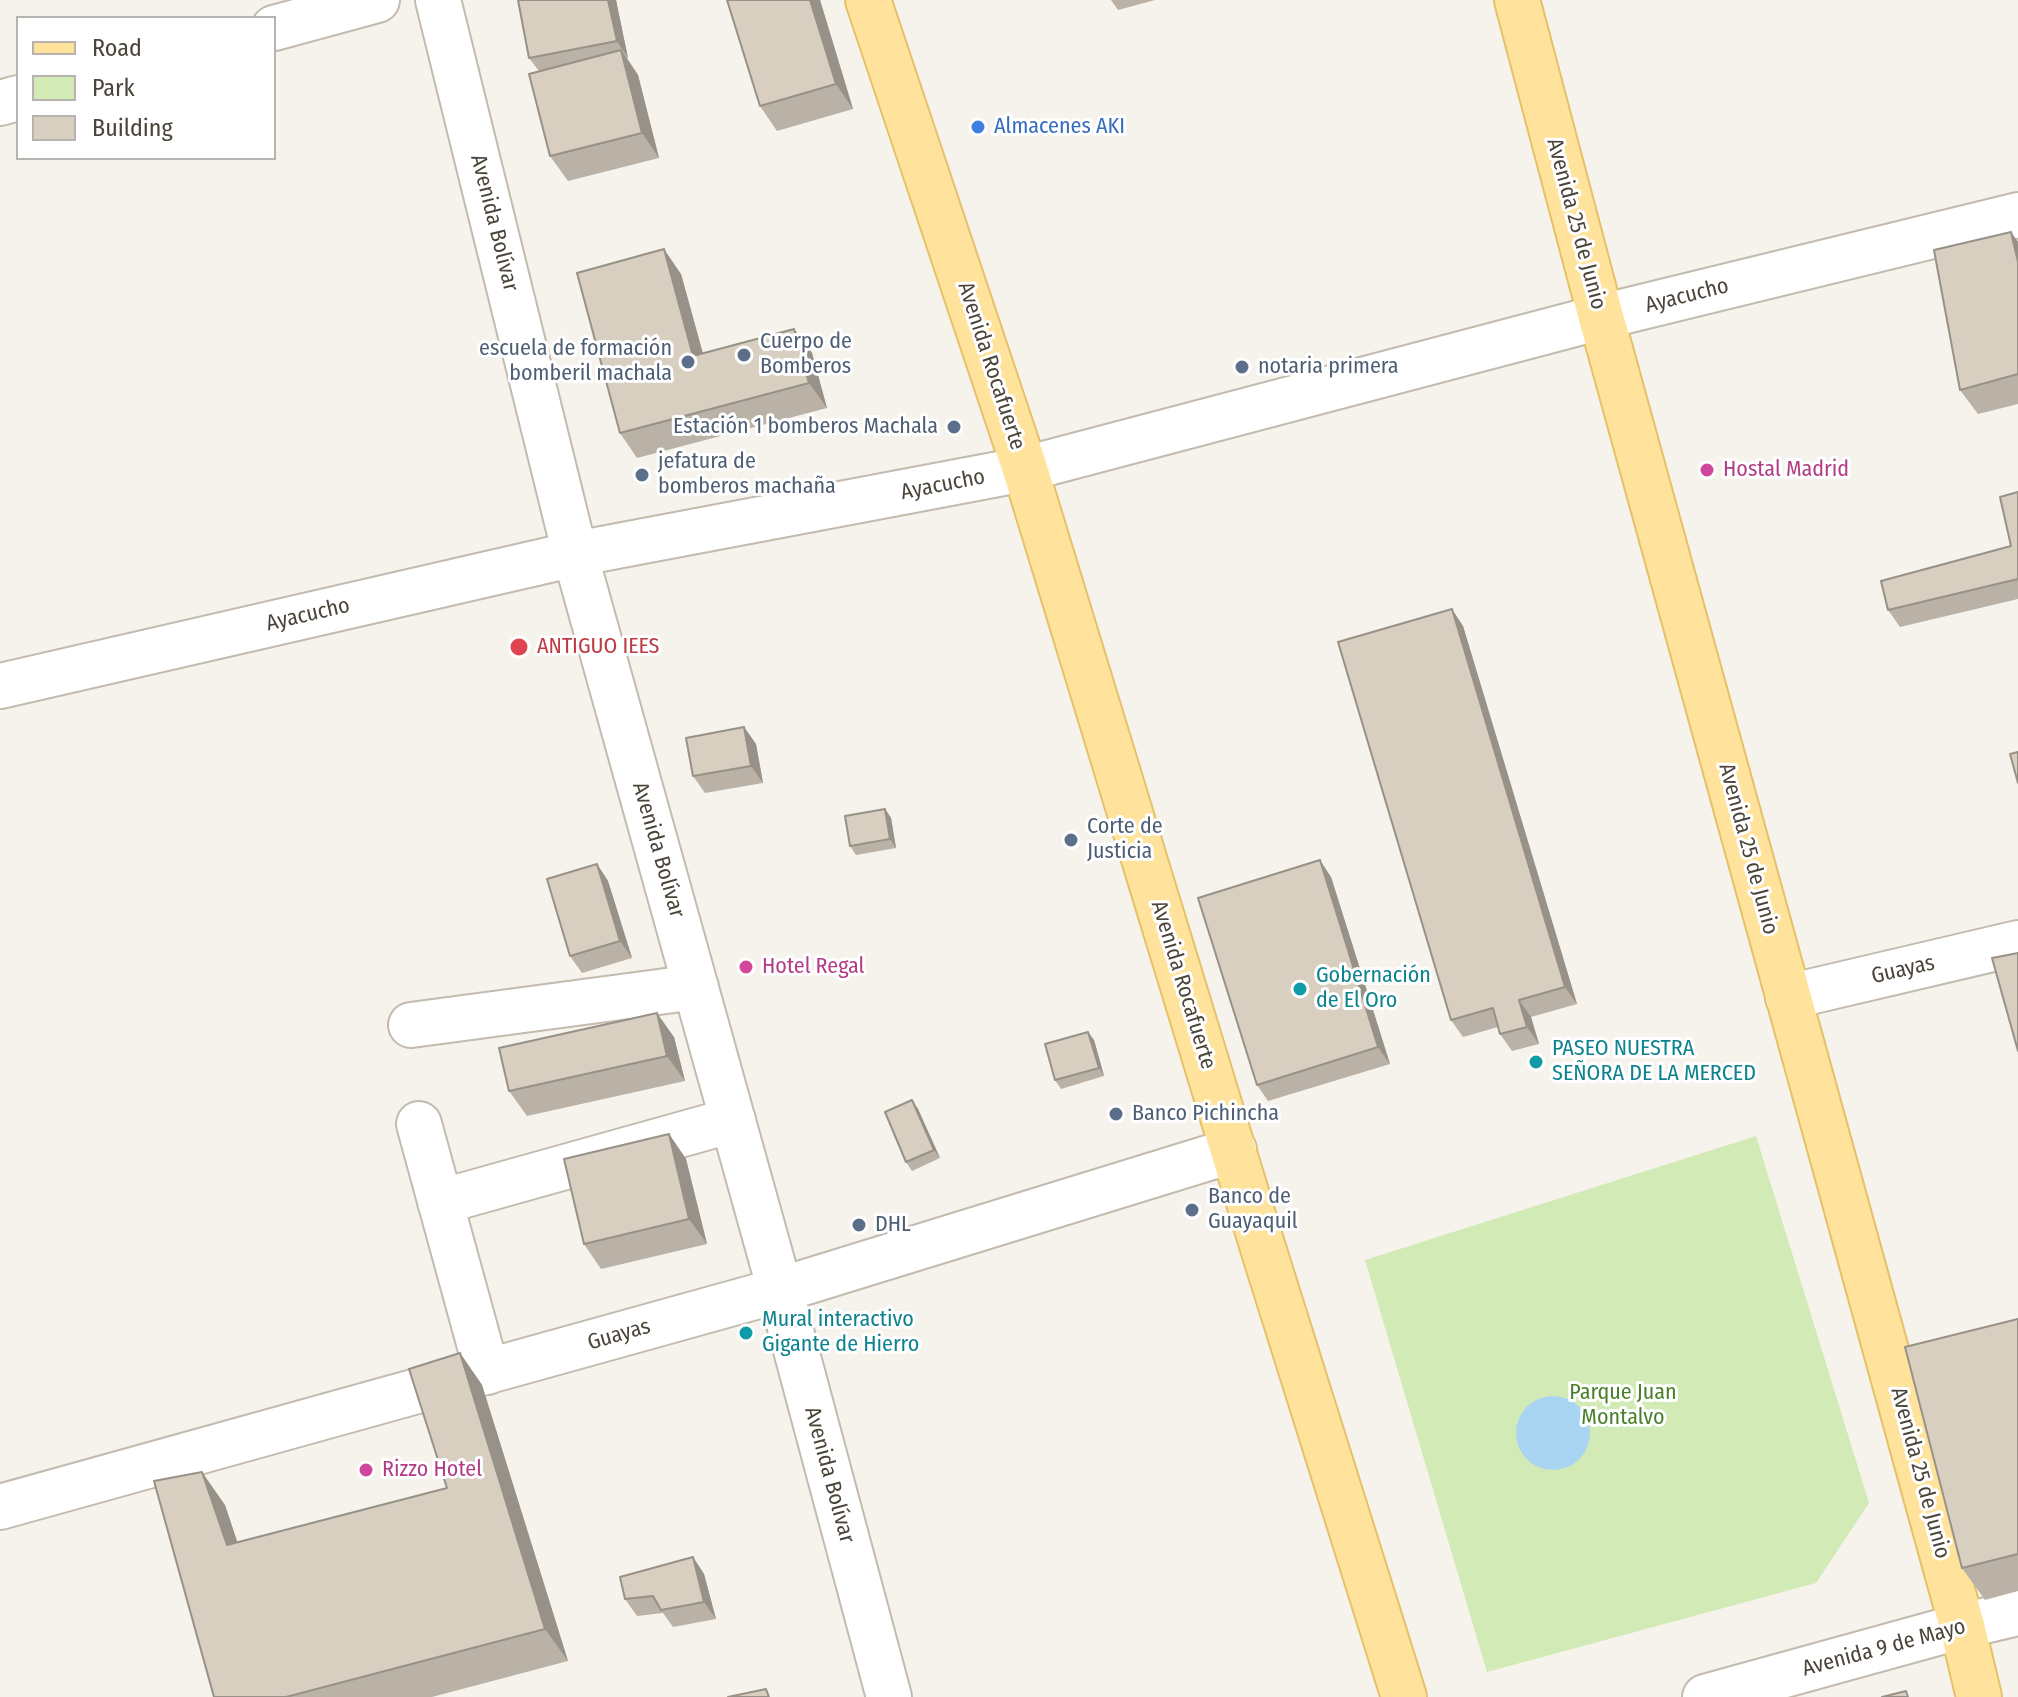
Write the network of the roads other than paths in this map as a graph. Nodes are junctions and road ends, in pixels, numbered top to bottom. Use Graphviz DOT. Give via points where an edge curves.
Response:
graph roads {
  1 [pos="377,0"];
  2 [pos="438,0"];
  3 [pos="868,0"];
  4 [pos="1517,0"];
  5 [pos="276,27"];
  6 [pos="2018,215"];
  7 [pos="1601,317"];
  8 [pos="1025,469"];
  9 [pos="575,554"];
  10 [pos="0,686"];
  11 [pos="2018,943"];
  12 [pos="696,987"];
  13 [pos="1788,997"];
  14 [pos="411,1025"];
  15 [pos="733,1120"];
  16 [pos="419,1124"];
  17 [pos="1234,1150"];
  18 [pos="440,1202"];
  19 [pos="780,1290"];
  20 [pos="487,1372"];
  21 [pos="0,1507"];
  22 [pos="2018,1613"];
  23 [pos="1962,1626"];
  24 [pos="889,1697"];
  25 [pos="1404,1697"];
  26 [pos="1705,1697"];
  27 [pos="1979,1697"];
  1 -- 5 [label="street"];
  2 -- 9 [label="street, Avenida Bolívar"];
  3 -- 8 [label="main road, Avenida Rocafuerte"];
  4 -- 7 [label="main road, Avenida 25 de Junio"];
  6 -- 7 [label="street, Ayacucho"];
  7 -- 8 [label="street, Ayacucho"];
  7 -- 13 [label="main road, Avenida 25 de Junio"];
  8 -- 9 [label="street, Ayacucho"];
  8 -- 17 [label="main road, Avenida Rocafuerte"];
  9 -- 10 [label="street, Ayacucho"];
  9 -- 12 [label="street, Avenida Bolívar"];
  11 -- 13 [label="street, Guayas"];
  12 -- 14 [label="street"];
  12 -- 15 [label="street, Avenida Bolívar"];
  13 -- 23 [label="main road, Avenida 25 de Junio"];
  15 -- 18 [label="street"];
  15 -- 19 [label="street, Avenida Bolívar"];
  16 -- 18 [label="street"];
  17 -- 19 [label="street, Guayas"];
  17 -- 25 [label="main road, Avenida Rocafuerte"];
  18 -- 20 [label="street"];
  19 -- 20 [label="street, Guayas"];
  19 -- 24 [label="street, Avenida Bolívar"];
  20 -- 21 [label="street, Guayas"];
  22 -- 23 [label="street, Avenida 9 de Mayo"];
  23 -- 26 [label="street, Avenida 9 de Mayo"];
  23 -- 27 [label="main road, Avenida 25 de Junio"];
}
